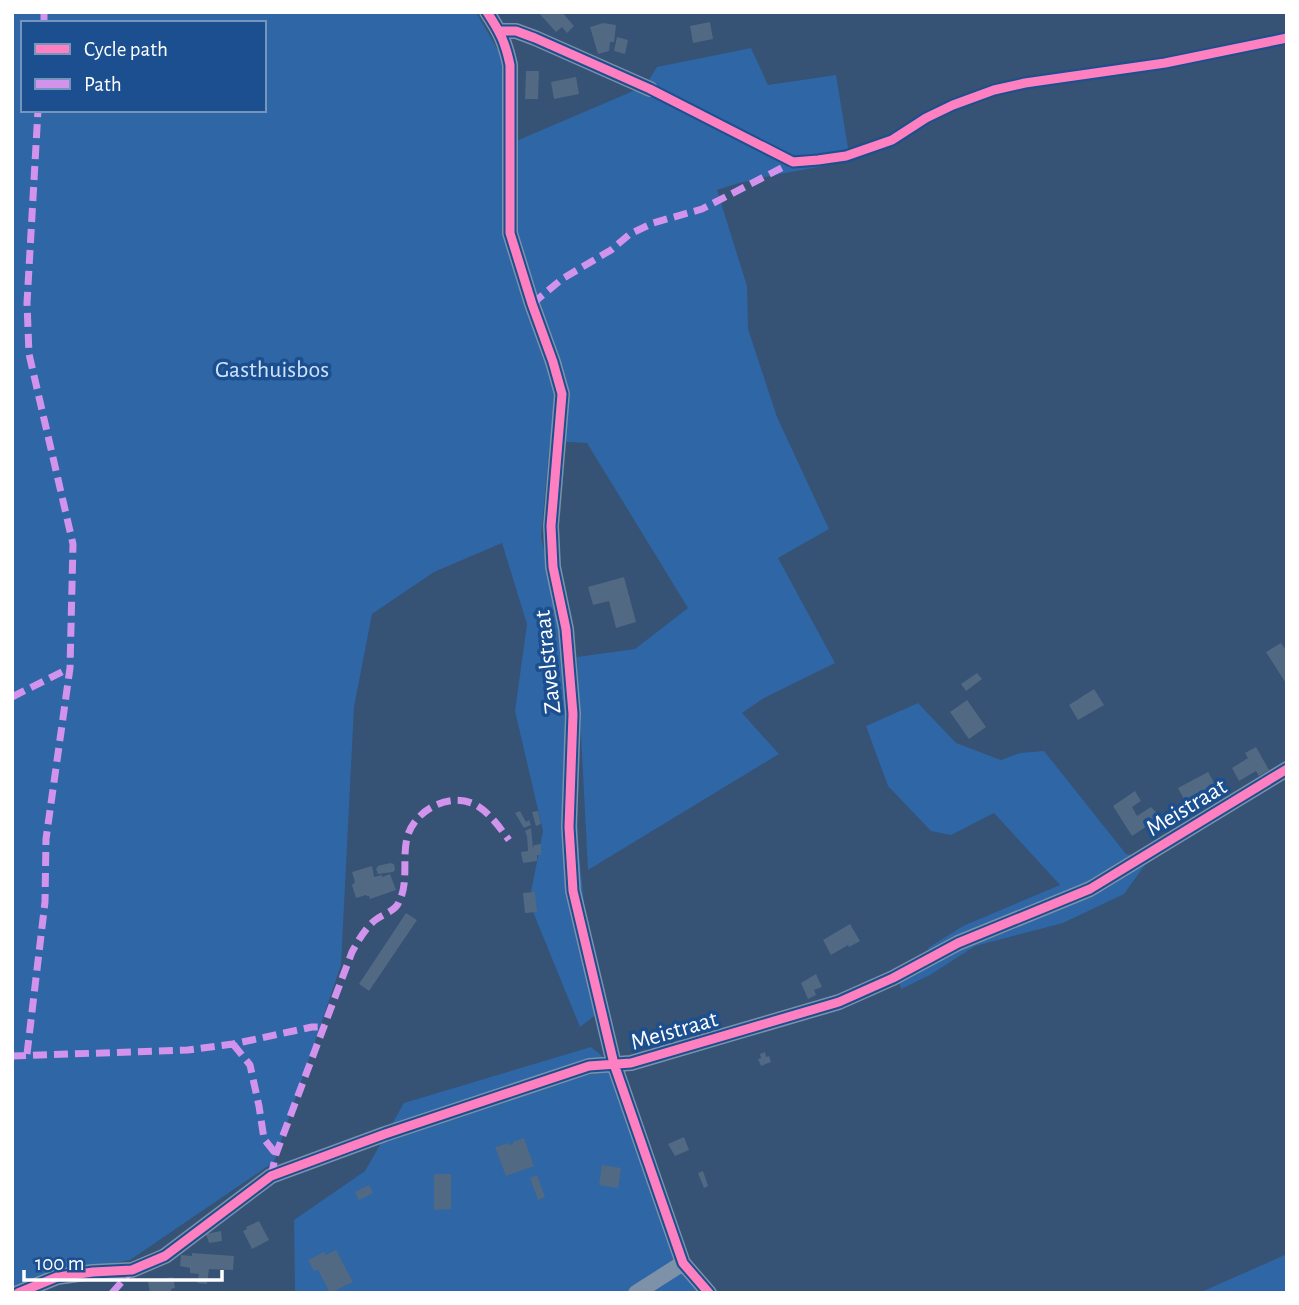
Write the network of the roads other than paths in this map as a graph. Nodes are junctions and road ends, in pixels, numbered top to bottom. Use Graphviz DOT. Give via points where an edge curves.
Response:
graph roads {
  1 [pos="487,12"];
  2 [pos="500,32"];
  3 [pos="650,89"];
  4 [pos="1287,769"];
  5 [pos="614,1064"];
  6 [pos="682,1263"];
  7 [pos="18,1293"];
  8 [pos="636,1293"];
  9 [pos="709,1293"];
  1 -- 2 [label="street, Zavelstraat"];
  2 -- 3 [label="street" via="516,31 535,38"];
  2 -- 5 [label="street, Zavelstraat" via="510,65 510,233 562,394 551,526 573,714 569,827 573,891"];
  4 -- 5 [label="street, Meistraat" via="1090,889 958,943 839,1002 631,1063"];
  5 -- 6 [label="street, Zavelstraat"];
  5 -- 7 [label="street, Meistraat" via="589,1066 271,1176 165,1256 132,1270 57,1277"];
  6 -- 8 [label="street"];
  6 -- 9 [label="street"];
}
